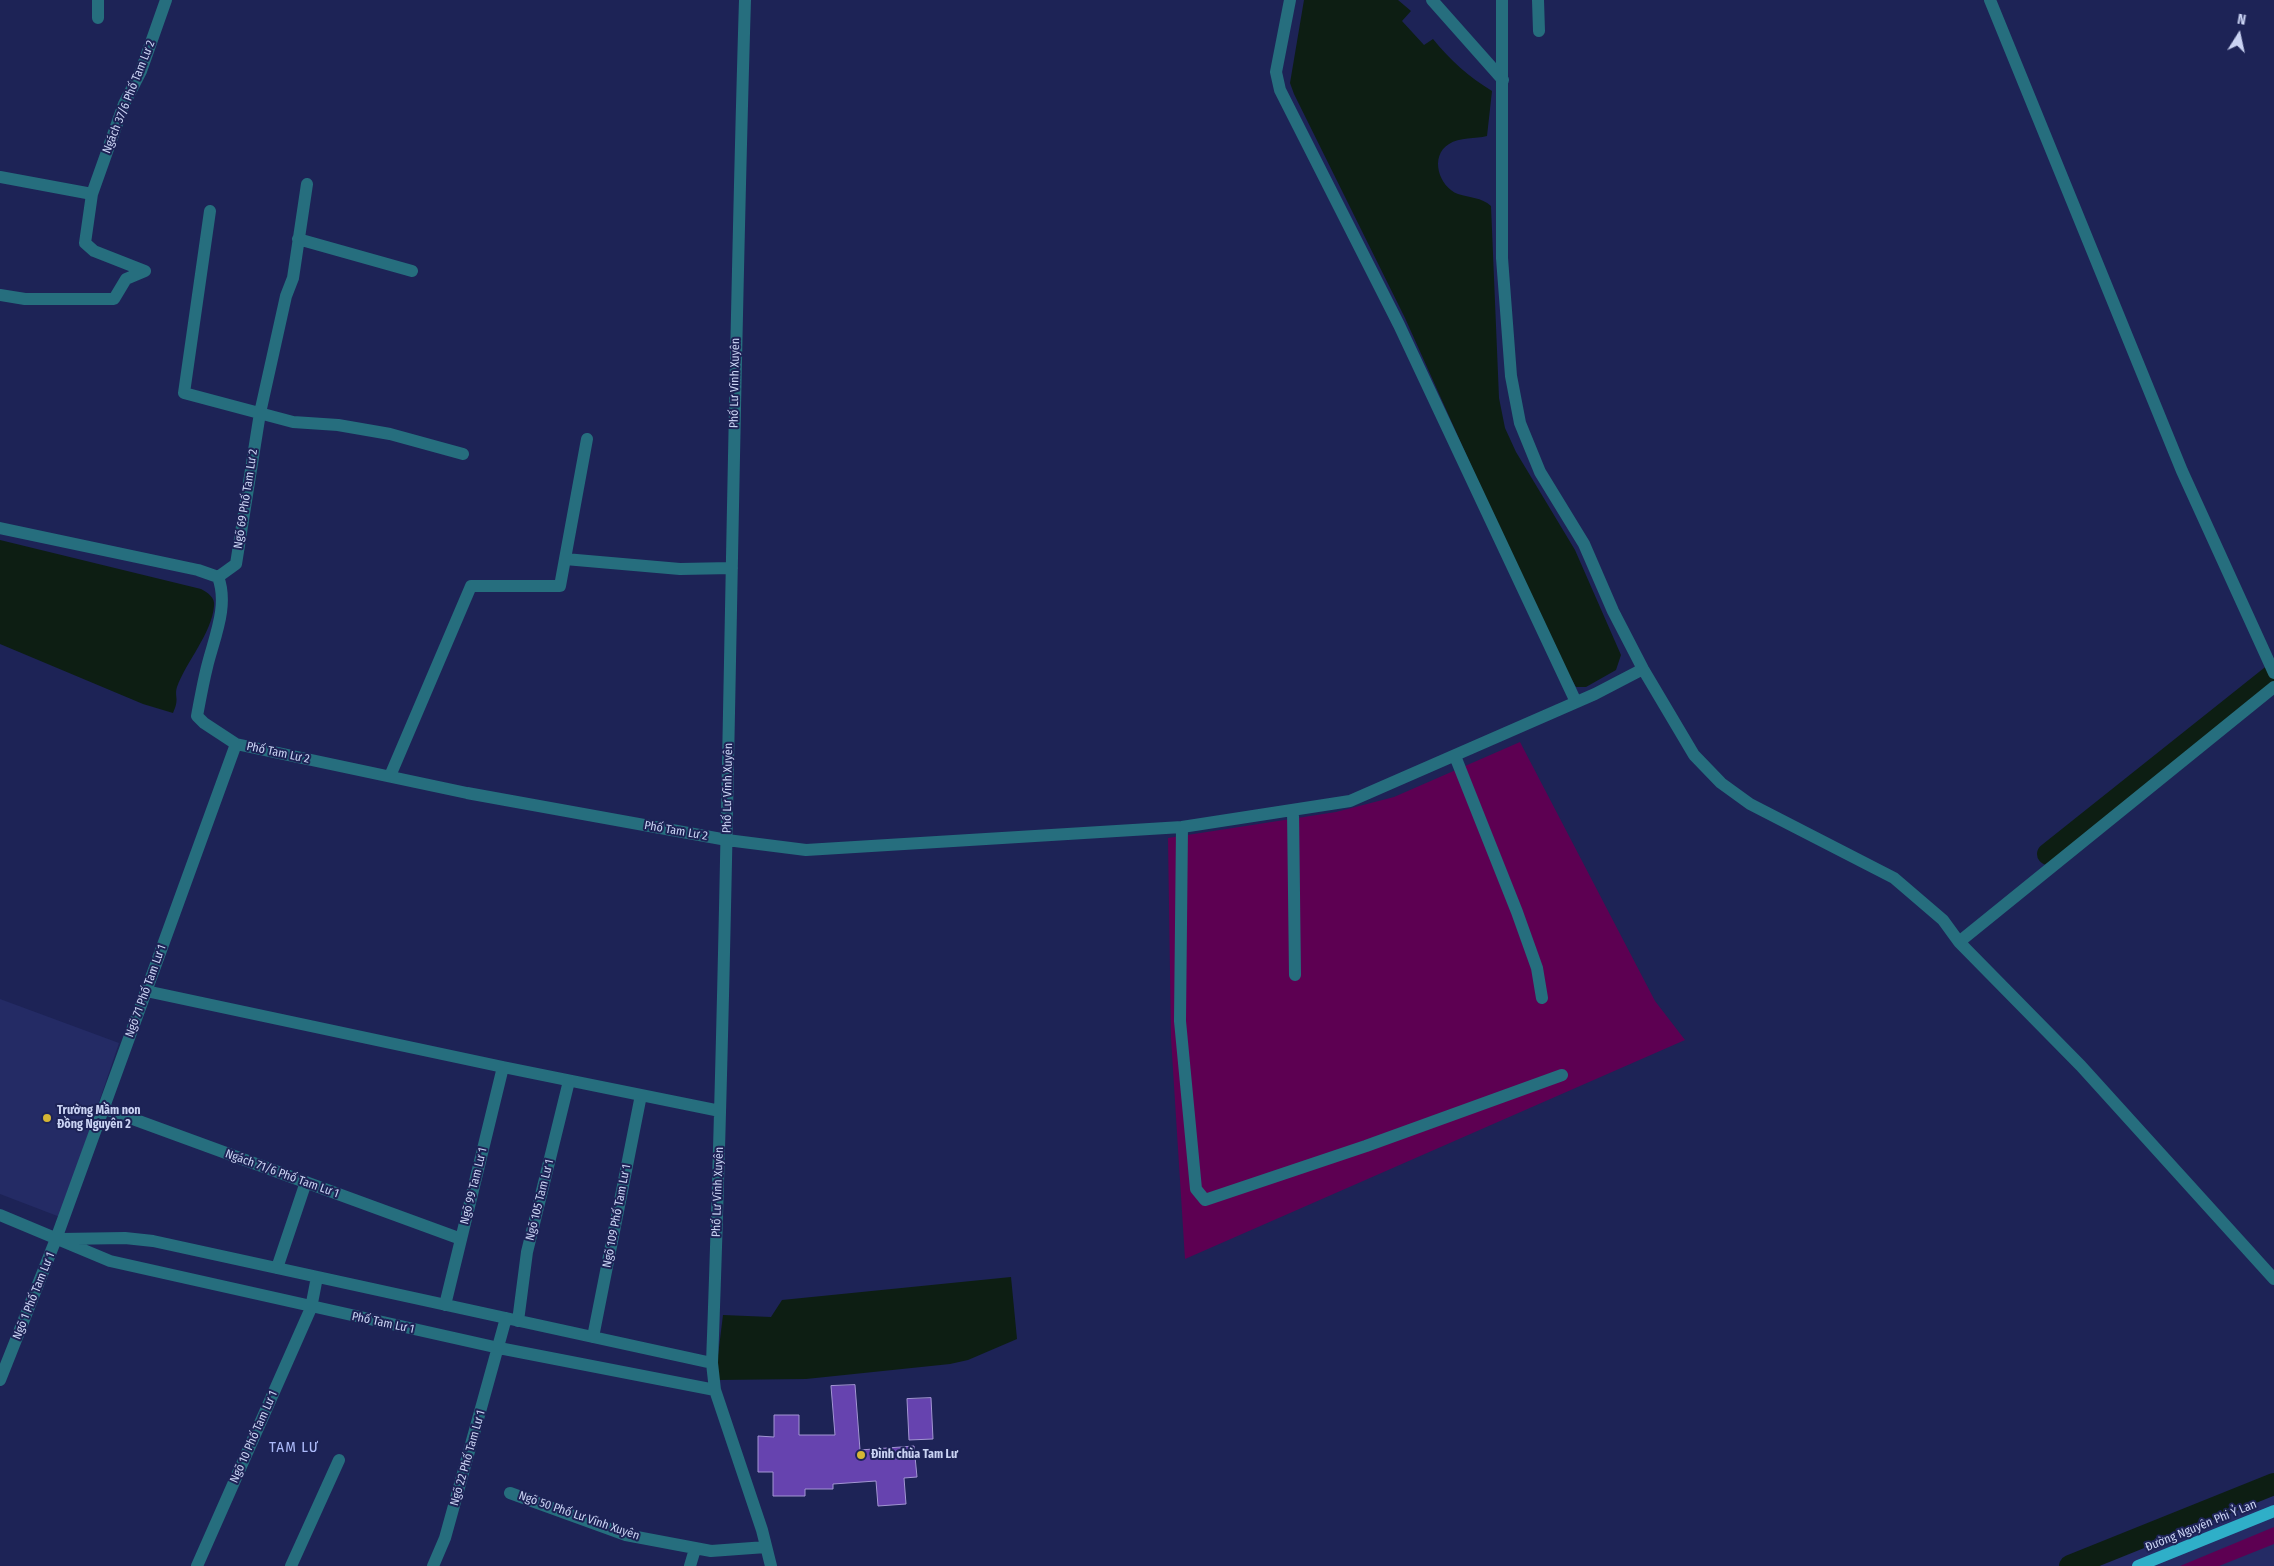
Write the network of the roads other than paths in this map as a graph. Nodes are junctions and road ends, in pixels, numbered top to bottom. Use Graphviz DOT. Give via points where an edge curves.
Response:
graph roads {
  1 [pos="98,0"];
  2 [pos="166,0"];
  3 [pos="745,0"];
  4 [pos="1290,0"];
  5 [pos="1432,0"];
  6 [pos="1502,0"];
  7 [pos="1538,0"];
  8 [pos="1990,0"];
  9 [pos="98,18"];
  10 [pos="1539,31"];
  11 [pos="1503,80"];
  12 [pos="0,177"];
  13 [pos="307,184"];
  14 [pos="92,194"];
  15 [pos="210,212"];
  16 [pos="298,239"];
  17 [pos="412,272"];
  18 [pos="0,295"];
  19 [pos="260,413"];
  20 [pos="587,439"];
  21 [pos="463,454"];
  22 [pos="0,528"];
  23 [pos="565,559"];
  24 [pos="732,568"];
  25 [pos="218,577"];
  26 [pos="1643,669"];
  27 [pos="2273,671"];
  28 [pos="2274,687"];
  29 [pos="1576,702"];
  30 [pos="236,744"];
  31 [pos="1455,756"];
  32 [pos="390,776"];
  33 [pos="1293,810"];
  34 [pos="1182,827"];
  35 [pos="727,840"];
  36 [pos="1959,942"];
  37 [pos="1295,974"];
  38 [pos="146,991"];
  39 [pos="1542,998"];
  40 [pos="503,1067"];
  41 [pos="1562,1075"];
  42 [pos="569,1081"];
  43 [pos="641,1095"];
  44 [pos="103,1108"];
  45 [pos="720,1111"];
  46 [pos="306,1182"];
  47 [pos="0,1215"];
  48 [pos="56,1239"];
  49 [pos="461,1239"];
  50 [pos="277,1268"];
  51 [pos="317,1277"];
  52 [pos="2274,1279"];
  53 [pos="445,1305"];
  54 [pos="311,1308"];
  55 [pos="512,1319"];
  56 [pos="593,1337"];
  57 [pos="499,1348"];
  58 [pos="712,1363"];
  59 [pos="0,1380"];
  60 [pos="715,1390"];
  61 [pos="339,1460"];
  62 [pos="510,1493"];
  63 [pos="2274,1511"];
  64 [pos="766,1547"];
  65 [pos="695,1549"];
  66 [pos="197,1566"];
  67 [pos="291,1566"];
  68 [pos="433,1566"];
  69 [pos="690,1566"];
  70 [pos="771,1566"];
  71 [pos="2138,1566"];
  1 -- 9 [label="street"];
  2 -- 14 [label="street, Ngách 37/6 Phố Tam Lư 2" via="142,71 124,104"];
  3 -- 24 [label="street, Phố Lư Vĩnh Xuyên"];
  4 -- 29 [label="street" via="1276,72 1280,90 1399,325"];
  5 -- 11 [label="street"];
  6 -- 11 [label="street"];
  7 -- 10 [label="street"];
  8 -- 27 [label="street" via="2182,471"];
  11 -- 26 [label="street" via="1502,258 1511,376 1520,423 1540,472 1584,544"];
  12 -- 14 [label="street"];
  13 -- 16 [label="street, Ngõ 69 Phố Tam Lư 2"];
  14 -- 18 [label="street, Ngách 37/6 Phố Tam Lư 2" via="85,243 94,251 145,271 126,279 114,299 25,299"];
  15 -- 19 [label="street" via="184,393"];
  16 -- 17 [label="street"];
  16 -- 19 [label="street, Ngõ 69 Phố Tam Lư 2" via="293,278 286,296"];
  19 -- 21 [label="street" via="293,422 338,425 390,434"];
  19 -- 25 [label="street, Ngõ 69 Phố Tam Lư 2" via="236,564"];
  20 -- 23 [label="street"];
  22 -- 25 [label="street"];
  23 -- 24 [label="street" via="680,569"];
  23 -- 32 [label="street" via="560,586 470,586"];
  24 -- 35 [label="street, Phố Lư Vĩnh Xuyên"];
  25 -- 30 [label="street, Phố Tam Lư 2" via="223,589 219,624 198,716"];
  26 -- 29 [label="street, Phố Tam Lư 2"];
  26 -- 36 [label="street" via="1694,755 1721,783 1750,804 1894,878 1943,920"];
  28 -- 36 [label="street"];
  29 -- 31 [label="street, Phố Tam Lư 2"];
  30 -- 32 [label="street, Phố Tam Lư 2"];
  30 -- 38 [label="street, Ngõ 71 Phố Tam Lư 1"];
  31 -- 33 [label="street, Phố Tam Lư 2" via="1350,801"];
  31 -- 39 [label="street" via="1517,912 1537,968"];
  32 -- 35 [label="street, Phố Tam Lư 2"];
  33 -- 34 [label="street, Phố Tam Lư 2"];
  33 -- 37 [label="street"];
  34 -- 35 [label="street, Phố Tam Lư 2" via="806,850"];
  34 -- 41 [label="street" via="1180,1021 1196,1188 1204,1200"];
  35 -- 45 [label="street, Phố Lư Vĩnh Xuyên"];
  36 -- 52 [label="street" via="2081,1066"];
  38 -- 40 [label="street"];
  38 -- 44 [label="street, Ngõ 71 Phố Tam Lư 1"];
  40 -- 42 [label="street"];
  40 -- 49 [label="street, Ngõ 99 Tam Lư 1"];
  42 -- 43 [label="street"];
  42 -- 55 [label="street, Ngõ 105 Tam Lư 1"];
  43 -- 45 [label="street"];
  43 -- 56 [label="street, Ngõ 109 Phố Tam Lư 1"];
  44 -- 46 [label="street, Ngách 71/6 Phố Tam Lư 1"];
  44 -- 48 [label="street, Ngõ 71 Phố Tam Lư 1"];
  45 -- 58 [label="street, Phố Lư Vĩnh Xuyên"];
  46 -- 49 [label="street, Ngách 71/6 Phố Tam Lư 1"];
  46 -- 50 [label="street"];
  47 -- 48 [label="street, Phố Tam Lư 1"];
  48 -- 50 [label="street, Phố Tam Lư 1" via="153,1241"];
  48 -- 54 [label="street, Phố Tam Lư 1" via="110,1261"];
  48 -- 59 [label="street, Ngõ 1 Phố Tam Lư 1"];
  49 -- 53 [label="street, Ngõ 99 Tam Lư 1"];
  50 -- 51 [label="street, Phố Tam Lư 1"];
  51 -- 53 [label="street, Phố Tam Lư 1"];
  51 -- 54 [label="street, Ngõ 10 Phố Tam Lư 1"];
  53 -- 55 [label="street, Phố Tam Lư 1"];
  54 -- 57 [label="street, Phố Tam Lư 1"];
  54 -- 66 [label="street, Ngõ 10 Phố Tam Lư 1"];
  55 -- 56 [label="street, Phố Tam Lư 1"];
  55 -- 57 [label="street, Ngõ 105 Tam Lư 1"];
  56 -- 58 [label="street, Phố Tam Lư 1"];
  57 -- 60 [label="street, Phố Tam Lư 1"];
  57 -- 68 [label="street, Ngõ 22 Phố Tam Lư 1" via="445,1538"];
  58 -- 60 [label="street, Phố Lư Vĩnh Xuyên"];
  60 -- 64 [label="street, Phố Lư Vĩnh Xuyên"];
  61 -- 67 [label="street"];
  62 -- 65 [label="street, Ngõ 50 Phố Lư Vĩnh Xuyên" via="626,1535"];
  63 -- 71 [label="main road, Đường Nguyên Phi Ỷ Lan"];
  64 -- 65 [label="street, Ngõ 50 Phố Lư Vĩnh Xuyên"];
  64 -- 70 [label="street, Phố Lư Vĩnh Xuyên"];
  65 -- 69 [label="street"];
}
